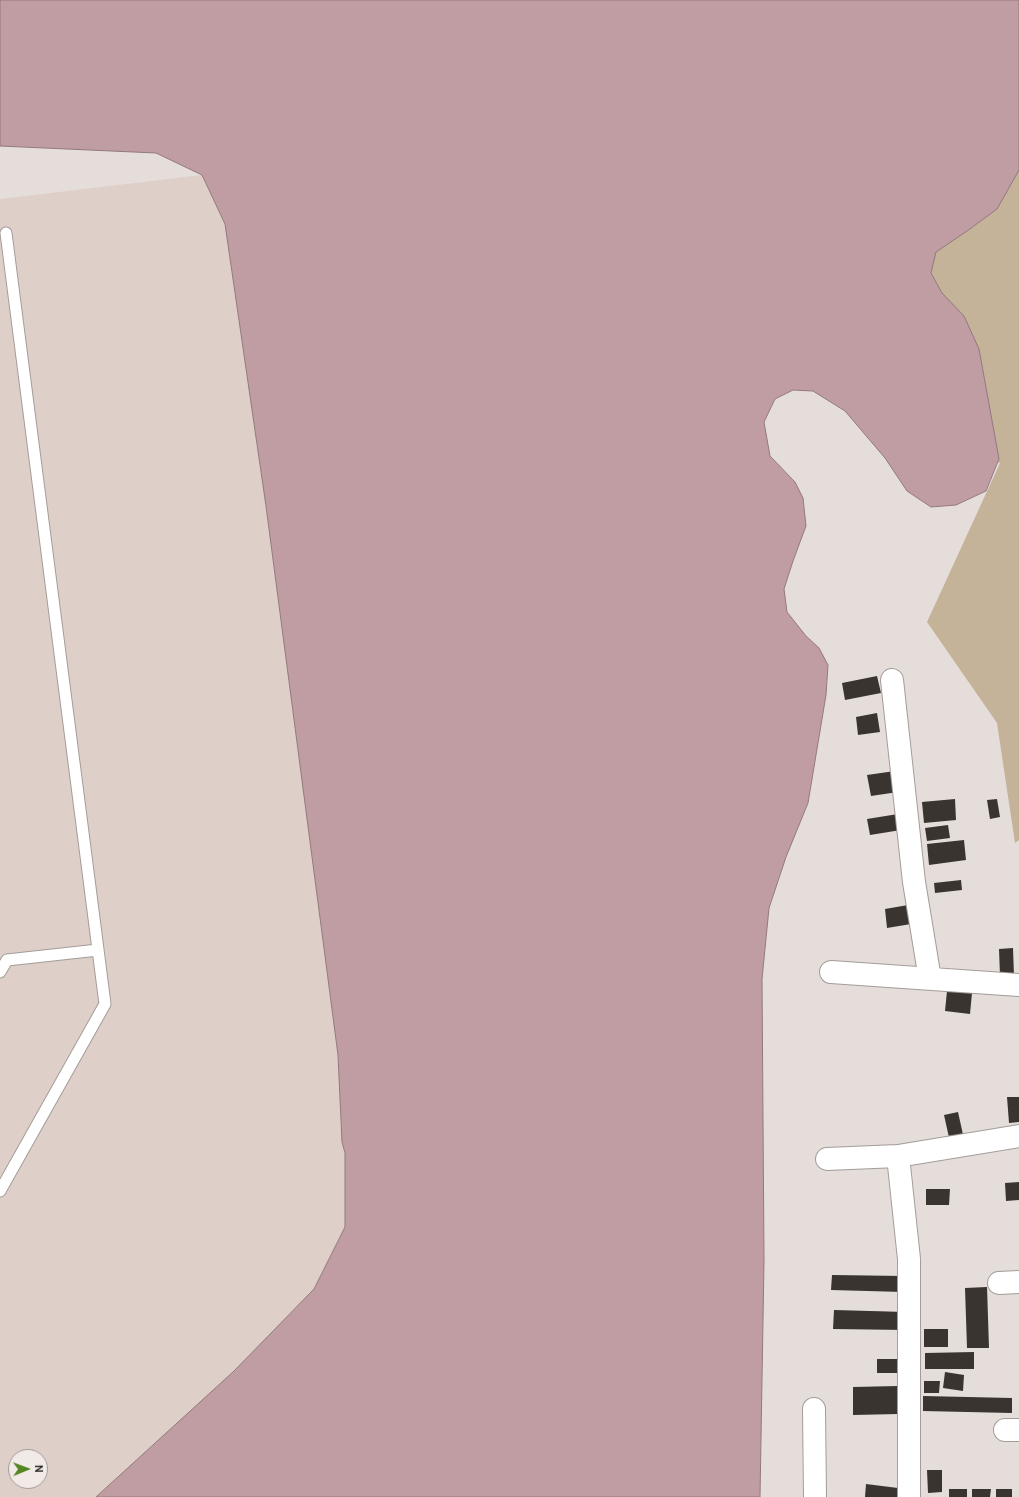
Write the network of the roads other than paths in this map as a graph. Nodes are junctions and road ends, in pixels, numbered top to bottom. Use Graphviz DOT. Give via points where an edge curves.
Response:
graph roads {
  1 [pos="6,233"];
  2 [pos="892,680"];
  3 [pos="98,950"];
  4 [pos="0,972"];
  5 [pos="830,972"];
  6 [pos="930,979"];
  7 [pos="1019,985"];
  8 [pos="1019,1136"];
  9 [pos="898,1156"];
  10 [pos="827,1159"];
  11 [pos="0,1190"];
  12 [pos="814,1409"];
  13 [pos="815,1497"];
  14 [pos="909,1497"];
  1 -- 3 [label="lane"];
  2 -- 6 [label="street" via="914,882"];
  3 -- 4 [label="lane" via="7,960"];
  3 -- 11 [label="lane" via="105,1004"];
  5 -- 6 [label="street"];
  6 -- 7 [label="street"];
  8 -- 9 [label="street"];
  9 -- 10 [label="street"];
  9 -- 14 [label="street" via="909,1259"];
  12 -- 13 [label="street"];
}
